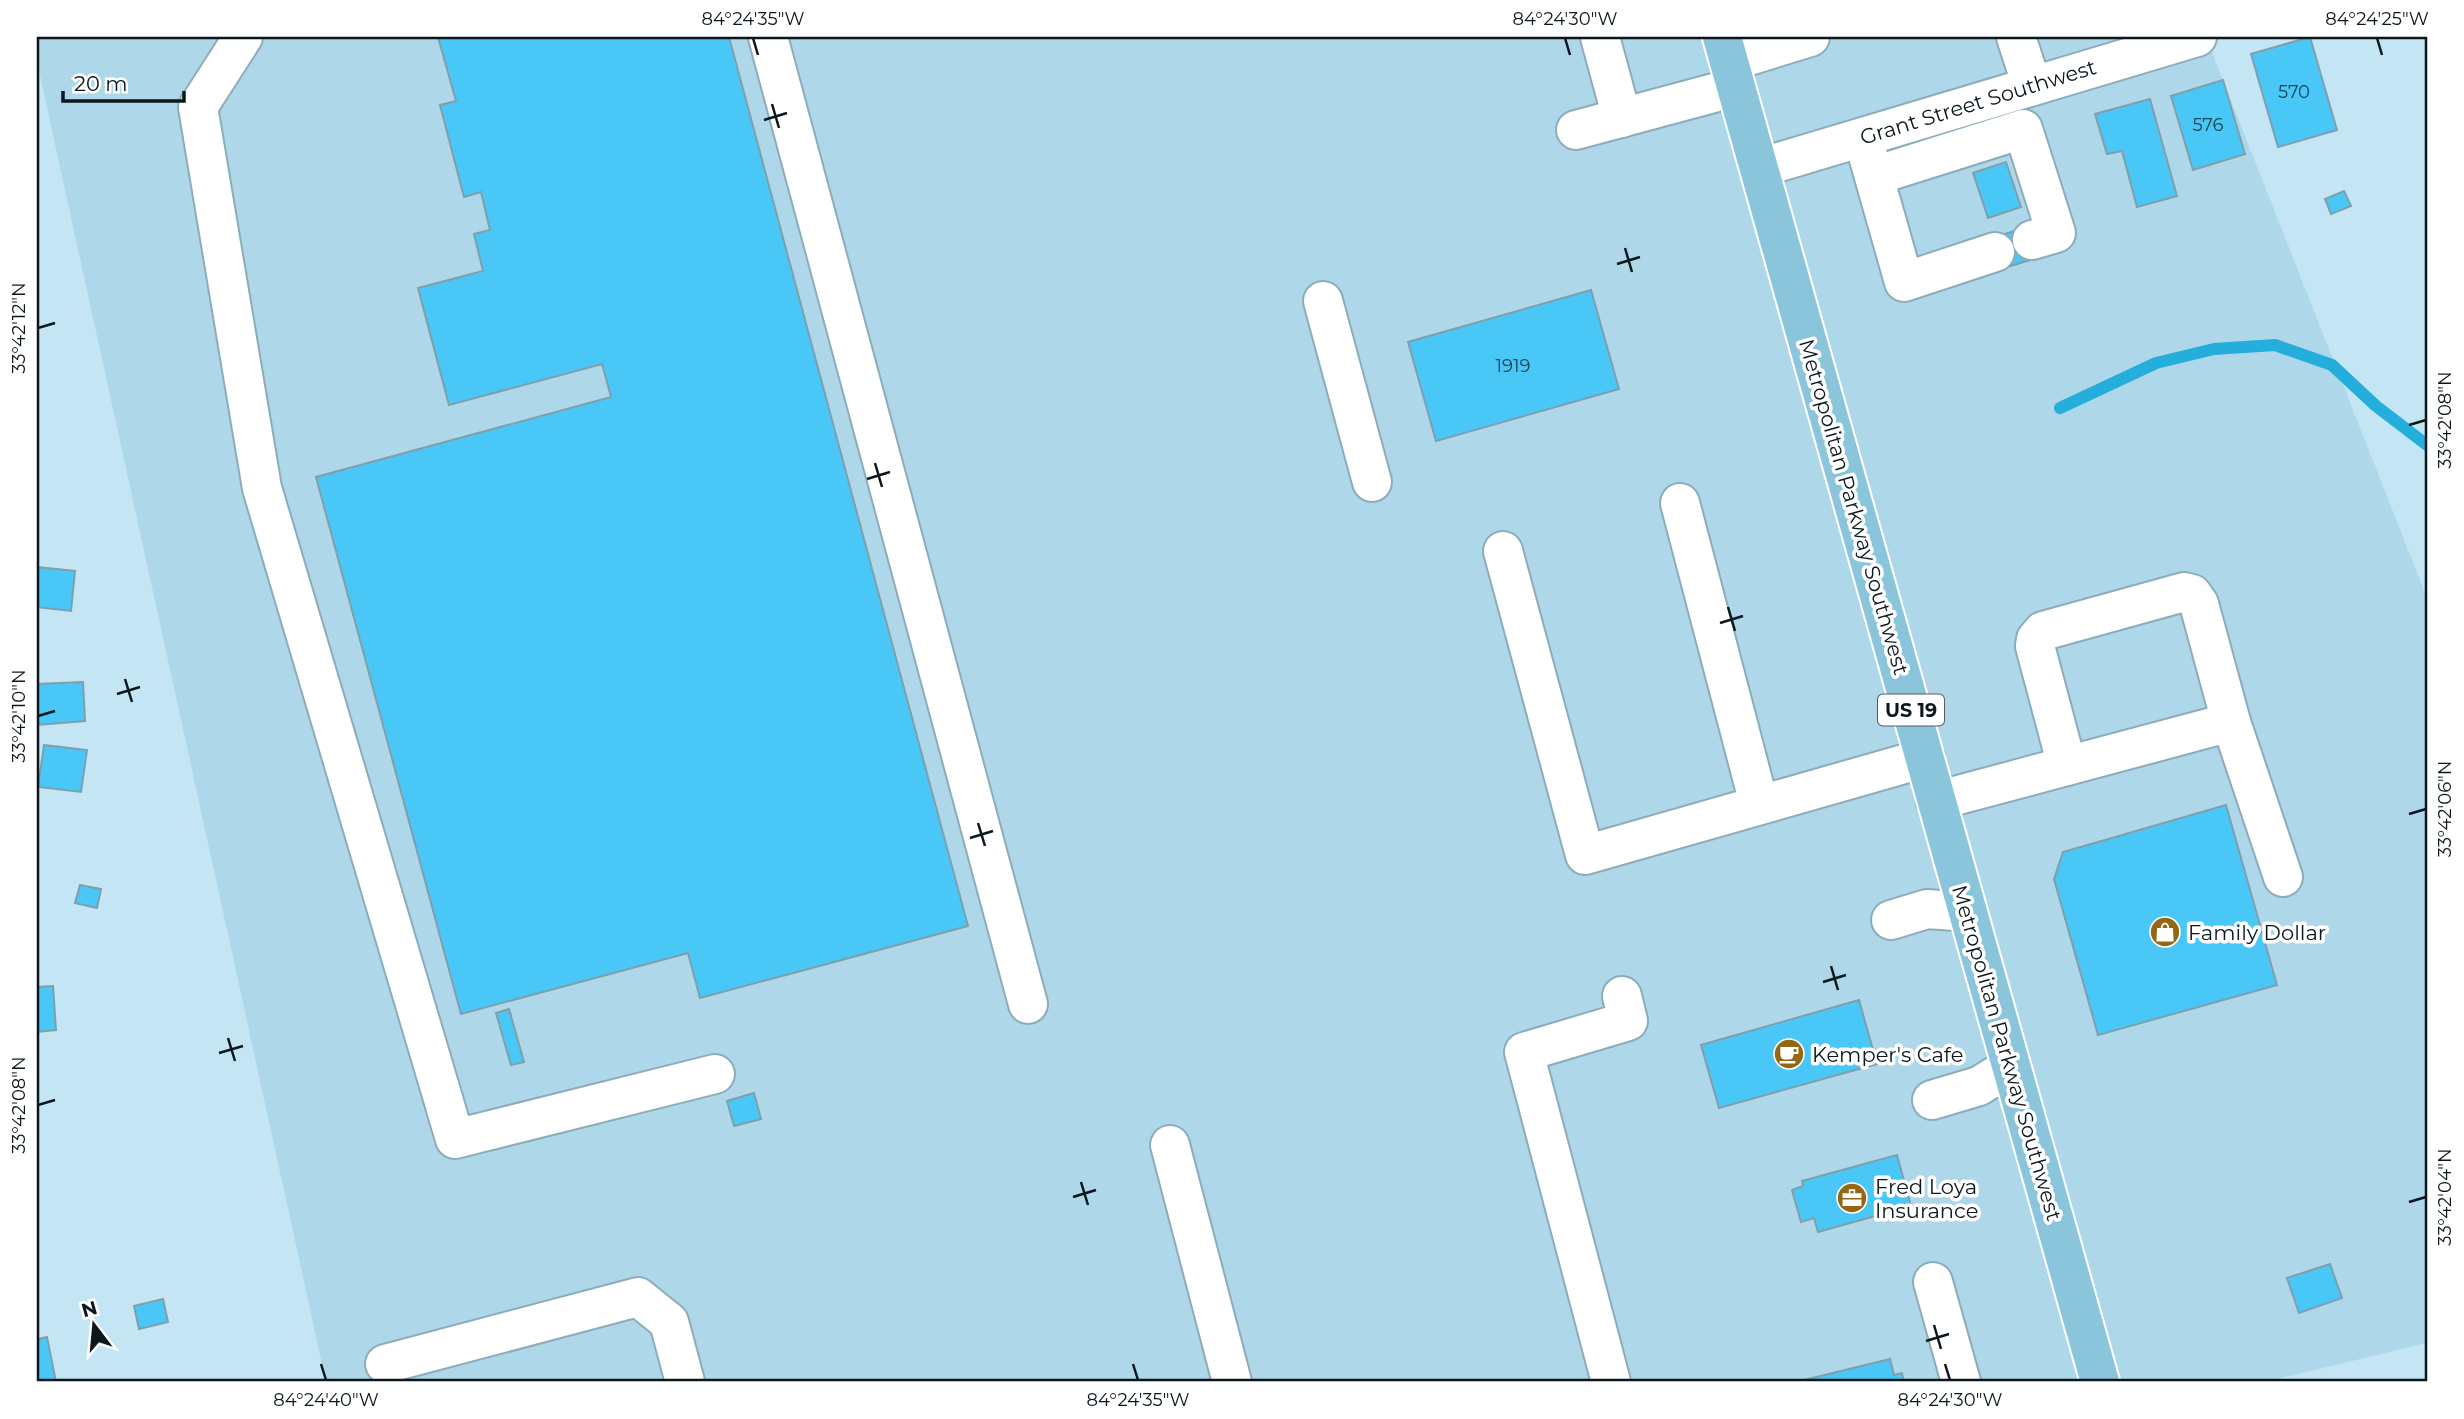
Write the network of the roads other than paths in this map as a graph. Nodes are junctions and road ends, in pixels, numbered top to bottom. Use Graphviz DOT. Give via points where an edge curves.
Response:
graph roads {
  1 [pos="243,37"];
  2 [pos="768,37"];
  3 [pos="1600,37"];
  4 [pos="2016,37"];
  5 [pos="2197,37"];
  6 [pos="1820,45"];
  7 [pos="1729,62"];
  8 [pos="2032,86"];
  9 [pos="1622,118"];
  10 [pos="1576,130"];
  11 [pos="1863,137"];
  12 [pos="1759,168"];
  13 [pos="1874,176"];
  14 [pos="2032,240"];
  15 [pos="1995,252"];
  16 [pos="1323,301"];
  17 [pos="1372,482"];
  18 [pos="1681,503"];
  19 [pos="1503,551"];
  20 [pos="2231,722"];
  21 [pos="1925,758"];
  22 [pos="2067,766"];
  23 [pos="1936,800"];
  24 [pos="1759,804"];
  25 [pos="2283,877"];
  26 [pos="1968,912"];
  27 [pos="1891,920"];
  28 [pos="1622,996"];
  29 [pos="1028,1004"];
  30 [pos="2011,1066"];
  31 [pos="715,1074"];
  32 [pos="1932,1100"];
  33 [pos="1170,1145"];
  34 [pos="1933,1282"];
  35 [pos="385,1364"];
  36 [pos="685,1382"];
  37 [pos="1232,1382"];
  38 [pos="1611,1382"];
  39 [pos="1961,1382"];
  40 [pos="2100,1382"];
  1 -- 31 [label="street" via="198,107 262,488 455,1139"];
  2 -- 29 [label="street"];
  3 -- 9 [label="street"];
  4 -- 8 [label="street"];
  5 -- 8 [label="street, Grant Street Southwest"];
  6 -- 7 [label="street"];
  7 -- 9 [label="street"];
  7 -- 12 [label="main road, Metropolitan Parkway Southwest / US 19"];
  8 -- 11 [label="street, Grant Street Southwest"];
  9 -- 10 [label="street"];
  11 -- 12 [label="street, Grant Street Southwest"];
  11 -- 13 [label="street"];
  12 -- 21 [label="main road, Metropolitan Parkway Southwest / US 19"];
  13 -- 14 [label="street" via="2023,129 2056,233"];
  13 -- 15 [label="street" via="1904,282"];
  16 -- 17 [label="street"];
  18 -- 24 [label="street"];
  19 -- 24 [label="street" via="1585,855"];
  20 -- 22 [label="street"];
  20 -- 22 [label="street" via="2199,604 2184,592 2043,631 2036,639"];
  20 -- 25 [label="street"];
  21 -- 23 [label="main road, Metropolitan Parkway Southwest / US 19"];
  21 -- 24 [label="street"];
  22 -- 23 [label="street"];
  23 -- 26 [label="main road, Metropolitan Parkway Southwest / US 19"];
  26 -- 27 [label="street" via="1927,909"];
  26 -- 30 [label="main road, Metropolitan Parkway Southwest / US 19"];
  28 -- 38 [label="street" via="1628,1021 1524,1052"];
  30 -- 32 [label="street" via="1979,1086"];
  30 -- 40 [label="main road, Metropolitan Parkway Southwest / US 19"];
  33 -- 37 [label="street"];
  34 -- 39 [label="street"];
  35 -- 36 [label="street" via="638,1297 669,1322"];
}
